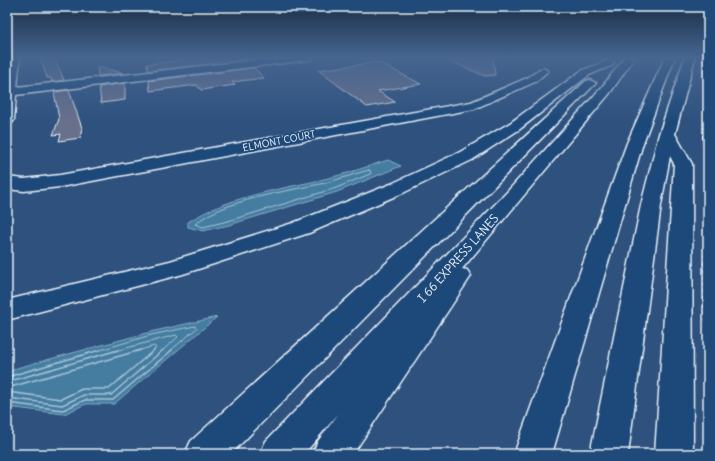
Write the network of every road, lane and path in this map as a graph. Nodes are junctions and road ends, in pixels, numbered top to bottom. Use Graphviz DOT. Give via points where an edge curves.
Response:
graph roads {
  1 [pos="11,79"];
  2 [pos="125,79"];
  3 [pos="533,79"];
  4 [pos="578,79"];
  5 [pos="597,79"];
  6 [pos="610,79"];
  7 [pos="661,79"];
  8 [pos="684,79"];
  9 [pos="708,85"];
  10 [pos="9,92"];
  11 [pos="7,120"];
  12 [pos="667,134"];
  13 [pos="7,183"];
  14 [pos="514,196"];
  15 [pos="7,310"];
  16 [pos="708,332"];
  17 [pos="204,454"];
  18 [pos="279,454"];
  19 [pos="331,454"];
  20 [pos="534,454"];
  21 [pos="609,454"];
  22 [pos="674,454"];
  1 -- 10 [label="main road"];
  2 -- 10 [label="main road"];
  3 -- 13 [label="main road, ELMONT COURT" via="474,105 60,181 24,185"];
  4 -- 15 [label="main road" via="515,126 466,156 398,188 301,228 181,266"];
  5 -- 17 [label="main road"];
  6 -- 14 [label="main road, I 66 EXPRESS LANES" via="606,90"];
  7 -- 20 [label="main road" via="635,143"];
  8 -- 12 [label="main road"];
  9 -- 16 [label="path" via="703,135 706,191 705,306"];
  10 -- 11 [label="main road"];
  12 -- 21 [label="main road" via="651,205"];
  12 -- 22 [label="main road" via="683,164"];
  14 -- 18 [label="main road, I 66 EXPRESS LANES"];
  14 -- 19 [label="main road"];
}
